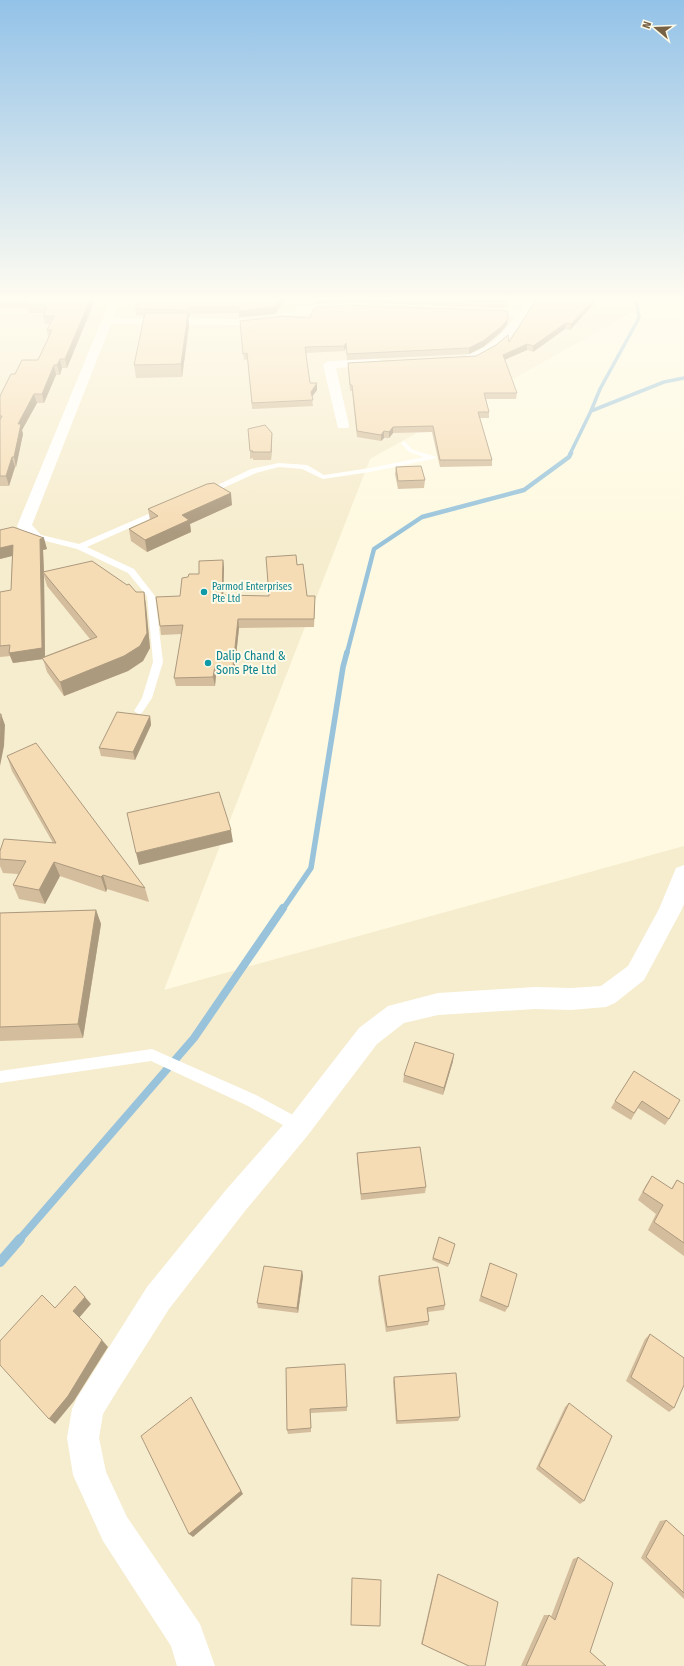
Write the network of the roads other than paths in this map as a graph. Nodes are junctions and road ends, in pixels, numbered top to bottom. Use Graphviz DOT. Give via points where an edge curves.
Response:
graph roads {
  1 [pos="84,378"];
  2 [pos="332,378"];
  3 [pos="343,424"];
  4 [pos="404,443"];
  5 [pos="196,496"];
  6 [pos="167,509"];
  7 [pos="23,530"];
  8 [pos="80,547"];
  9 [pos="139,711"];
  10 [pos="684,874"];
  11 [pos="0,1077"];
  12 [pos="299,1126"];
  13 [pos="196,1666"];
  1 -- 7 [label="street"];
  2 -- 3 [label="street"];
  4 -- 5 [label="lane" via="411,451 434,456 324,477 304,467 279,465 254,471"];
  6 -- 8 [label="lane"];
  7 -- 8 [label="lane"];
  8 -- 9 [label="lane" via="131,571 151,596 158,662 147,698"];
  10 -- 12 [label="street" via="670,911 636,973 606,996 438,1004 397,1014 368,1036"];
  11 -- 12 [label="lane" via="152,1055 251,1100"];
  12 -- 13 [label="street" via="158,1298 88,1409 83,1438 90,1474 115,1529 187,1637"];
}
